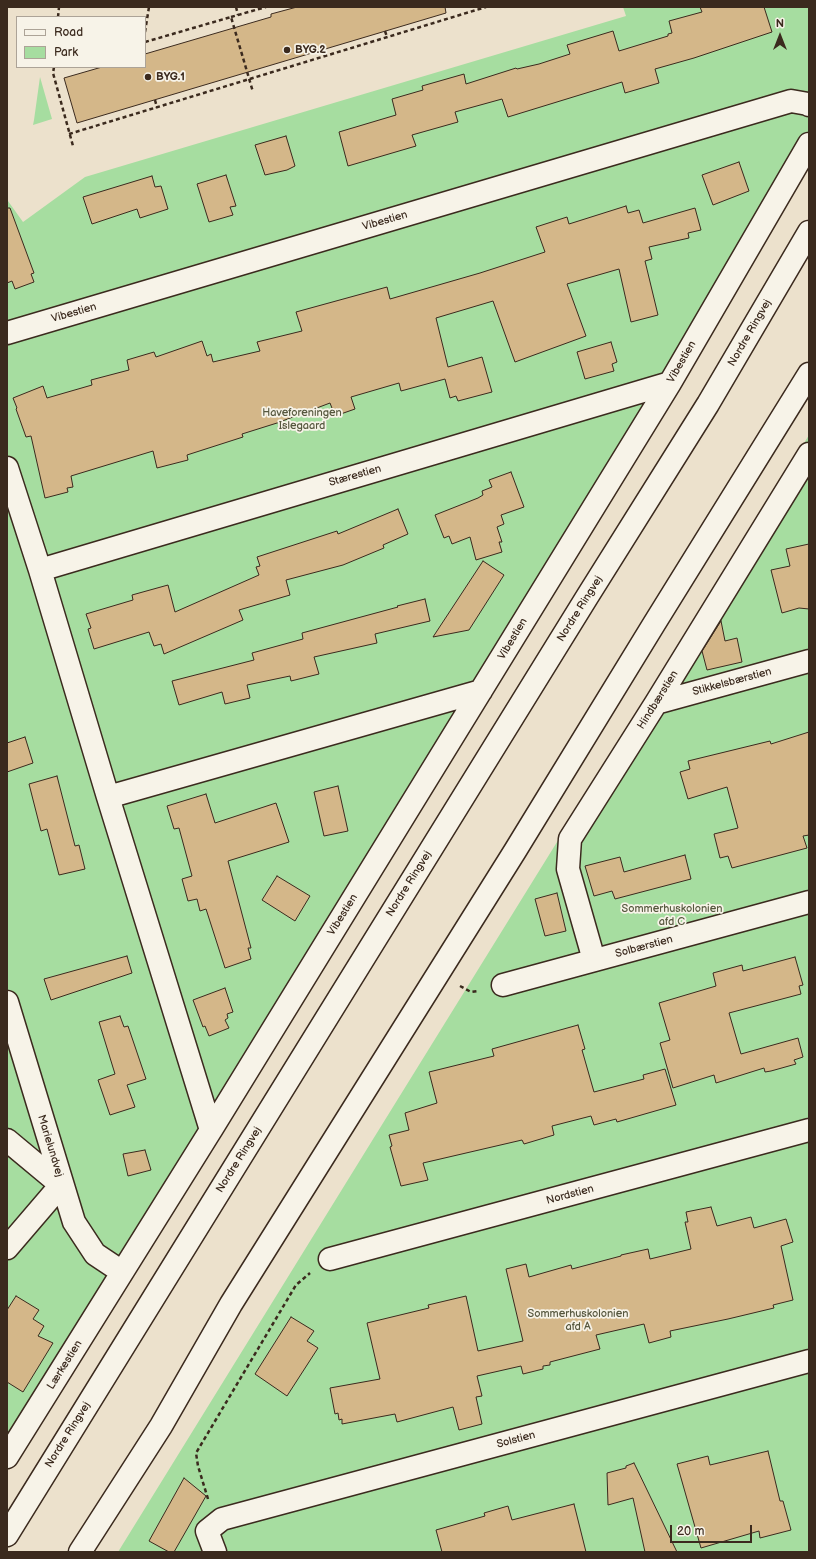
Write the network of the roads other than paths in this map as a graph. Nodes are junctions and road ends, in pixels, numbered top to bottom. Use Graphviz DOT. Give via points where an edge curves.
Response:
graph roads {
  1 [pos="809,105"];
  2 [pos="809,144"];
  3 [pos="809,232"];
  4 [pos="7,333"];
  5 [pos="809,374"];
  6 [pos="670,384"];
  7 [pos="809,454"];
  8 [pos="7,468"];
  9 [pos="40,570"];
  10 [pos="809,661"];
  11 [pos="481,691"];
  12 [pos="656,703"];
  13 [pos="108,797"];
  14 [pos="809,902"];
  15 [pos="594,960"];
  16 [pos="502,985"];
  17 [pos="7,1002"];
  18 [pos="211,1130"];
  19 [pos="809,1130"];
  20 [pos="7,1140"];
  21 [pos="61,1185"];
  22 [pos="7,1248"];
  23 [pos="330,1259"];
  24 [pos="122,1272"];
  25 [pos="809,1361"];
  26 [pos="7,1457"];
  27 [pos="7,1535"];
  28 [pos="80,1552"];
  29 [pos="215,1552"];
  1 -- 4 [label="street, Vibestien" via="791,101"];
  2 -- 6 [label="street, Vibestien"];
  3 -- 27 [label="street, Nordre Ringvej" via="708,404"];
  5 -- 28 [label="street" via="516,851 231,1304 161,1426"];
  6 -- 9 [label="street, Stærestien"];
  6 -- 11 [label="street, Vibestien"];
  7 -- 12 [label="street, Hindbærstien"];
  8 -- 9 [label="street"];
  9 -- 13 [label="street"];
  10 -- 12 [label="street, Stikkelsbærstien"];
  11 -- 13 [label="street"];
  11 -- 18 [label="street, Vibestien"];
  12 -- 15 [label="street, Hindbærstien" via="570,839 568,869"];
  13 -- 18 [label="street"];
  14 -- 15 [label="street, Solbærstien"];
  15 -- 16 [label="street, Solbærstien"];
  17 -- 21 [label="street, Marielundvej"];
  18 -- 24 [label="street, Vibestien"];
  19 -- 23 [label="street, Nordstien"];
  20 -- 21 [label="street"];
  21 -- 22 [label="street"];
  21 -- 24 [label="street, Marielundvej" via="74,1222 94,1254"];
  24 -- 26 [label="street, Lærkestien"];
  25 -- 29 [label="street, Solstien" via="220,1521 207,1531"];
}
